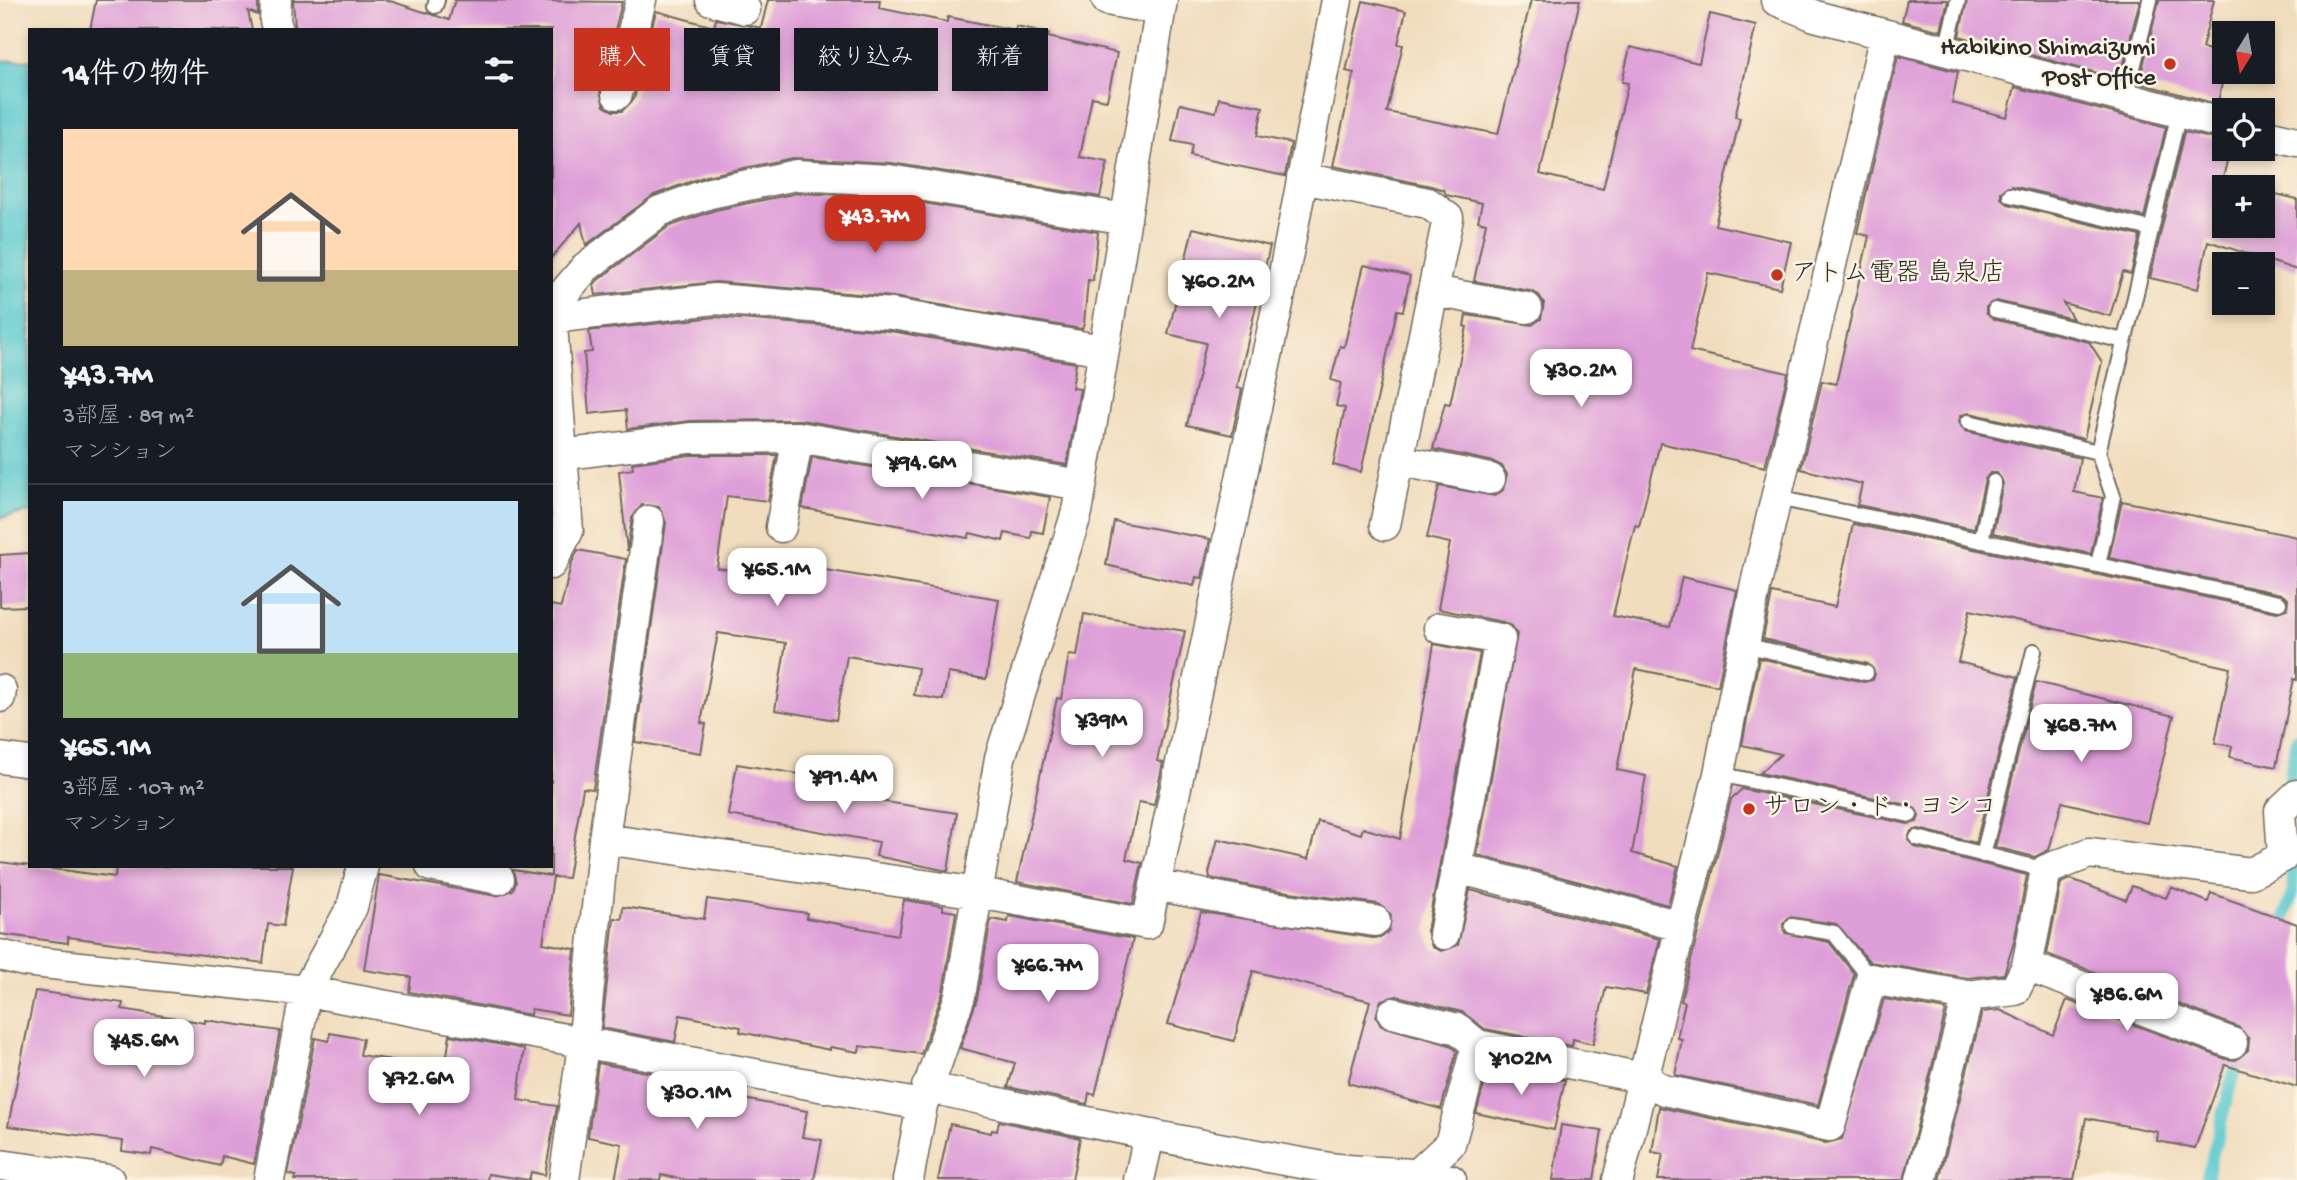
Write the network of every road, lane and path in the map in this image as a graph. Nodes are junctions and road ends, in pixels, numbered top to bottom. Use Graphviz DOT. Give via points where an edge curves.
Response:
graph roads {
  1 [pos="276,0"];
  2 [pos="641,0"];
  3 [pos="711,0"];
  4 [pos="1107,0"];
  5 [pos="1337,0"];
  6 [pos="1958,0"];
  7 [pos="2150,0"];
  8 [pos="1781,1"];
  9 [pos="1161,5"];
  10 [pos="745,9"];
  11 [pos="277,28"];
  12 [pos="1885,35"];
  13 [pos="1946,50"];
  14 [pos="617,94"];
  15 [pos="2125,99"];
  16 [pos="2179,113"];
  17 [pos="2212,121"];
  18 [pos="2275,137"];
  19 [pos="2297,142"];
  20 [pos="1302,178"];
  21 [pos="2010,195"];
  22 [pos="1125,219"];
  23 [pos="2151,229"];
  24 [pos="1433,291"];
  25 [pos="1527,308"];
  26 [pos="553,310"];
  27 [pos="1995,310"];
  28 [pos="553,313"];
  29 [pos="2124,341"];
  30 [pos="1103,350"];
  31 [pos="553,362"];
  32 [pos="555,411"];
  33 [pos="1968,422"];
  34 [pos="798,437"];
  35 [pos="2098,452"];
  36 [pos="562,455"];
  37 [pos="1398,460"];
  38 [pos="1490,479"];
  39 [pos="1994,482"];
  40 [pos="1081,485"];
  41 [pos="1777,498"];
  42 [pos="649,521"];
  43 [pos="1385,525"];
  44 [pos="781,527"];
  45 [pos="1981,541"];
  46 [pos="553,560"];
  47 [pos="2098,565"];
  48 [pos="2279,603"];
  49 [pos="1439,628"];
  50 [pos="1744,645"];
  51 [pos="2034,652"];
  52 [pos="1866,673"];
  53 [pos="0,758"];
  54 [pos="28,762"];
  55 [pos="1719,774"];
  56 [pos="2297,795"];
  57 [pos="1910,815"];
  58 [pos="1917,838"];
  59 [pos="604,839"];
  60 [pos="1983,855"];
  61 [pos="362,868"];
  62 [pos="443,868"];
  63 [pos="1457,869"];
  64 [pos="2046,870"];
  65 [pos="499,879"];
  66 [pos="1155,885"];
  67 [pos="979,893"];
  68 [pos="1375,921"];
  69 [pos="1681,926"];
  70 [pos="1792,926"];
  71 [pos="1444,934"];
  72 [pos="0,955"];
  73 [pos="2027,966"];
  74 [pos="1871,979"];
  75 [pos="306,992"];
  76 [pos="1968,996"];
  77 [pos="1393,1013"];
  78 [pos="2232,1043"];
  79 [pos="583,1045"];
  80 [pos="1477,1045"];
  81 [pos="1643,1078"];
  82 [pos="924,1096"];
  83 [pos="1149,1136"];
  84 [pos="0,1165"];
  85 [pos="1419,1173"];
  86 [pos="109,1180"];
  87 [pos="269,1180"];
  88 [pos="564,1180"];
  89 [pos="908,1180"];
  90 [pos="1139,1180"];
  91 [pos="1451,1180"];
  92 [pos="1618,1180"];
  93 [pos="1922,1180"];
  1 -- 11 [label="street"];
  2 -- 14 [label="street"];
  3 -- 10 [label="street"];
  4 -- 9 [label="street"];
  5 -- 20 [label="street"];
  6 -- 13 [label="lane"];
  7 -- 15 [label="lane"];
  8 -- 12 [label="street" via="1815,16"];
  9 -- 22 [label="street"];
  12 -- 13 [label="street"];
  12 -- 41 [label="street"];
  13 -- 15 [label="street"];
  15 -- 16 [label="street"];
  16 -- 17 [label="street"];
  16 -- 23 [label="lane"];
  18 -- 19 [label="street"];
  20 -- 24 [label="street" via="1428,203 1448,218"];
  20 -- 66 [label="street"];
  21 -- 23 [label="lane"];
  22 -- 26 [label="street" via="889,180 796,175 710,192 660,211 586,267"];
  22 -- 30 [label="street"];
  23 -- 29 [label="lane"];
  24 -- 25 [label="street"];
  24 -- 37 [label="street"];
  27 -- 29 [label="lane"];
  28 -- 30 [label="street" via="743,300 892,314"];
  29 -- 35 [label="lane"];
  30 -- 40 [label="street"];
  31 -- 32 [label="street"];
  32 -- 36 [label="street"];
  33 -- 35 [label="lane"];
  34 -- 36 [label="street" via="690,438"];
  34 -- 40 [label="street"];
  34 -- 44 [label="street"];
  35 -- 47 [label="lane" via="2113,496"];
  36 -- 46 [label="street" via="568,531"];
  37 -- 38 [label="street"];
  37 -- 43 [label="street"];
  39 -- 45 [label="lane"];
  40 -- 67 [label="street" via="1077,512 1000,758"];
  41 -- 45 [label="lane"];
  41 -- 50 [label="street"];
  42 -- 59 [label="street"];
  45 -- 47 [label="lane"];
  47 -- 48 [label="lane"];
  49 -- 63 [label="street" via="1500,639"];
  50 -- 52 [label="lane"];
  50 -- 55 [label="street"];
  51 -- 60 [label="lane"];
  53 -- 54 [label="street"];
  55 -- 57 [label="lane"];
  55 -- 69 [label="street"];
  56 -- 64 [label="street" via="2280,811 2283,857 2252,873 2089,853"];
  58 -- 60 [label="lane"];
  59 -- 67 [label="street"];
  59 -- 79 [label="street"];
  60 -- 64 [label="lane"];
  61 -- 75 [label="street" via="352,907"];
  62 -- 65 [label="street"];
  63 -- 69 [label="street"];
  63 -- 71 [label="street"];
  64 -- 73 [label="street"];
  66 -- 67 [label="street" via="1147,924"];
  66 -- 68 [label="street"];
  67 -- 82 [label="street" via="960,996"];
  69 -- 81 [label="street"];
  70 -- 74 [label="lane" via="1834,933"];
  72 -- 75 [label="street"];
  73 -- 76 [label="street" via="2015,990"];
  73 -- 78 [label="street"];
  74 -- 76 [label="street"];
  74 -- 81 [label="street" via="1830,1126 1664,1090"];
  75 -- 79 [label="street"];
  75 -- 87 [label="street"];
  76 -- 93 [label="street"];
  77 -- 80 [label="street" via="1458,1029"];
  79 -- 82 [label="street"];
  79 -- 88 [label="street"];
  80 -- 81 [label="street"];
  80 -- 85 [label="street" via="1450,1144"];
  81 -- 92 [label="street"];
  82 -- 83 [label="street"];
  82 -- 89 [label="street"];
  83 -- 85 [label="street" via="1343,1170"];
  83 -- 90 [label="street"];
  84 -- 86 [label="street"];
  85 -- 91 [label="street"];
}
